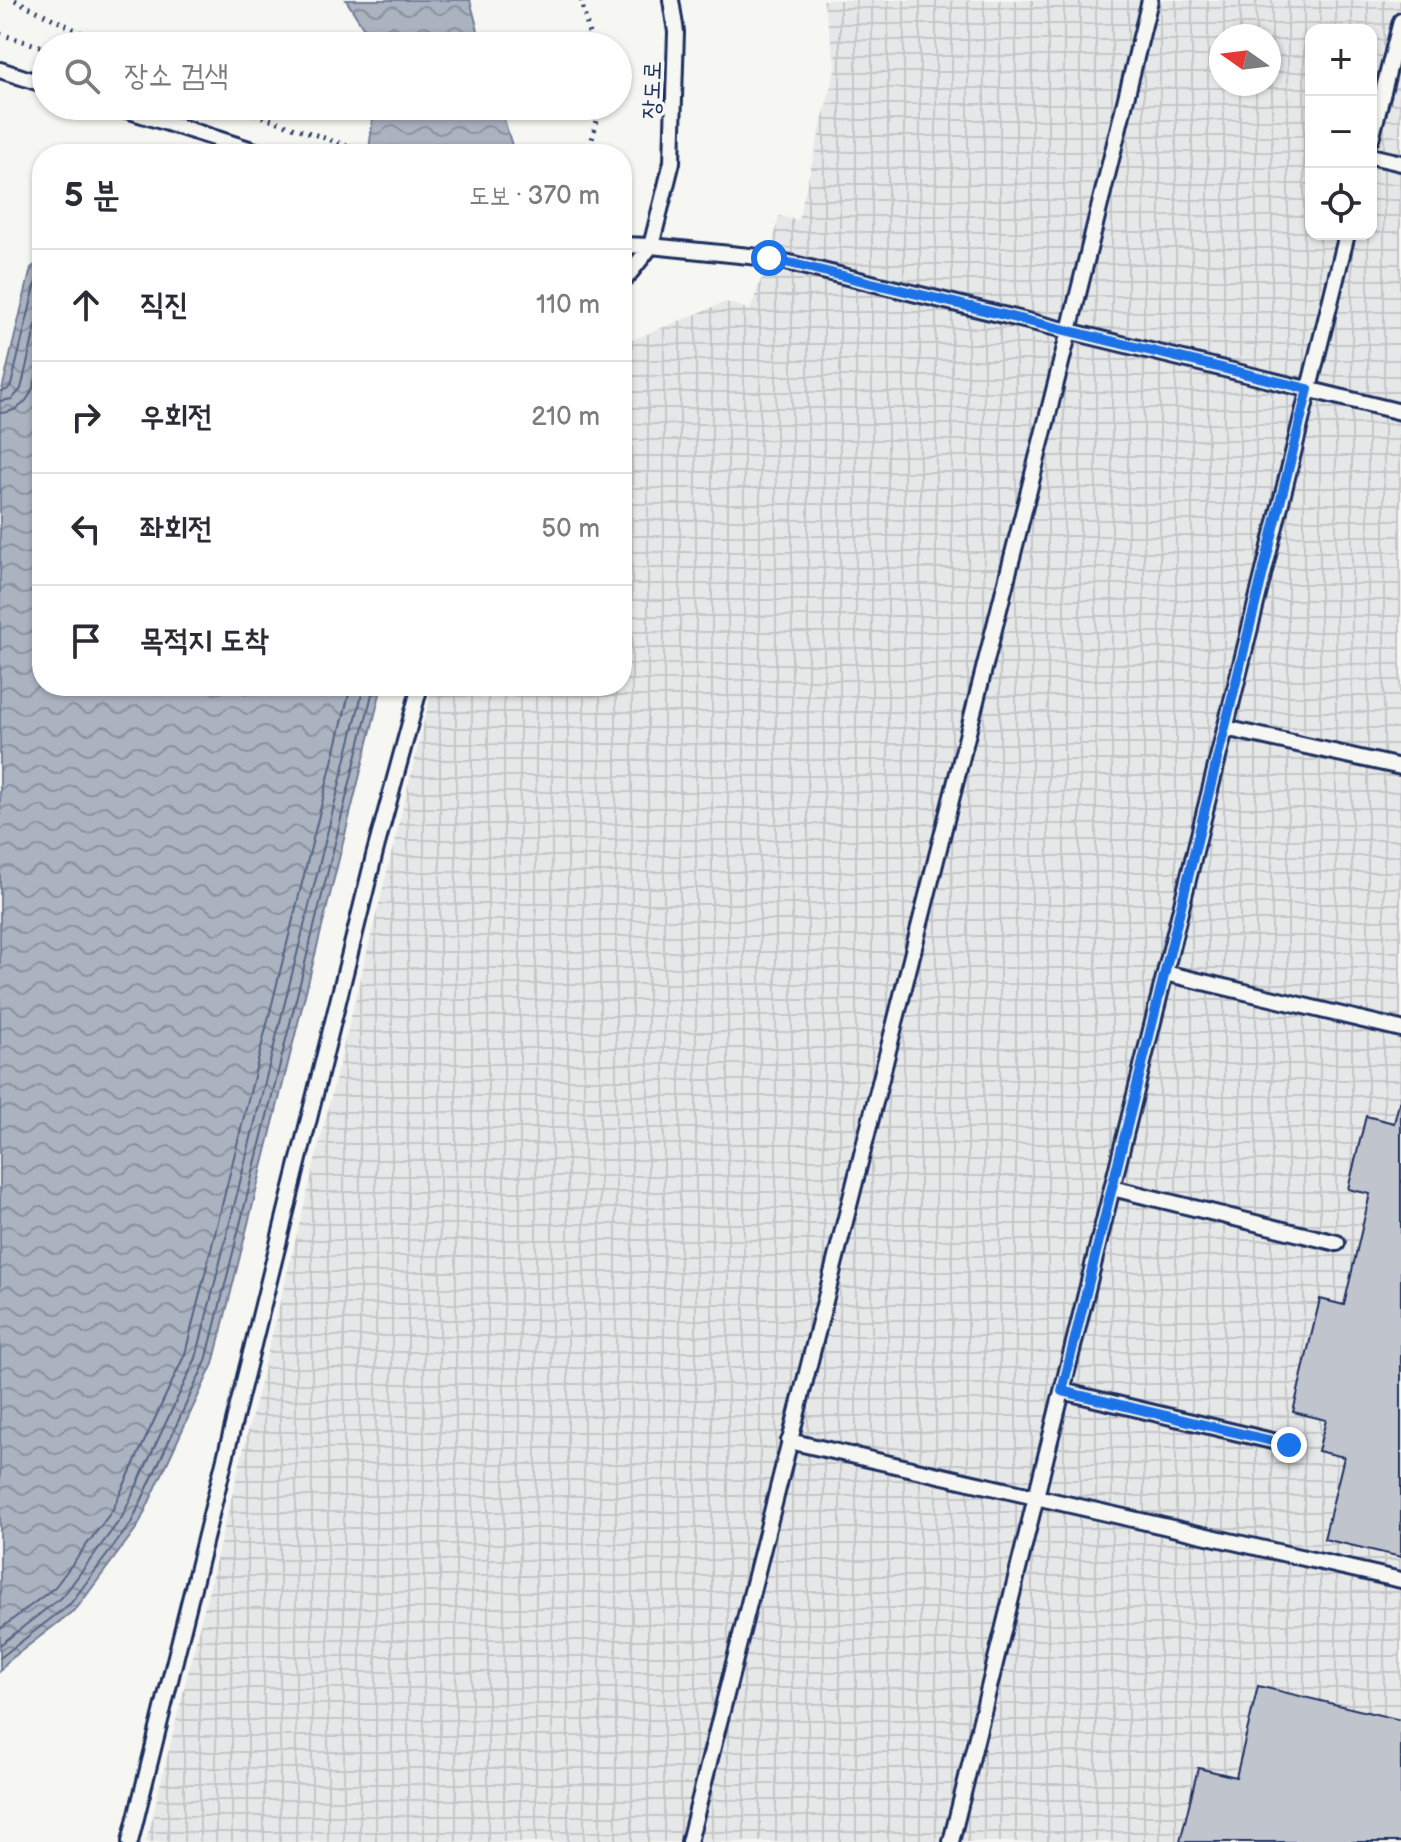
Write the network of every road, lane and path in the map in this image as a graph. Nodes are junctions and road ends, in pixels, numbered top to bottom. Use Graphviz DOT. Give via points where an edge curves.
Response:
graph roads {
  1 [pos="15,0"];
  2 [pos="581,0"];
  3 [pos="671,0"];
  4 [pos="1150,0"];
  5 [pos="1401,21"];
  6 [pos="80,32"];
  7 [pos="589,32"];
  8 [pos="0,34"];
  9 [pos="32,44"];
  10 [pos="0,70"];
  11 [pos="32,80"];
  12 [pos="1377,115"];
  13 [pos="158,120"];
  14 [pos="273,120"];
  15 [pos="597,120"];
  16 [pos="234,144"];
  17 [pos="342,144"];
  18 [pos="591,144"];
  19 [pos="1377,157"];
  20 [pos="1401,163"];
  21 [pos="1345,240"];
  22 [pos="632,245"];
  23 [pos="651,246"];
  24 [pos="632,270"];
  25 [pos="1069,331"];
  26 [pos="1308,389"];
  27 [pos="1401,412"];
  28 [pos="417,696"];
  29 [pos="1225,728"];
  30 [pos="1401,767"];
  31 [pos="1165,973"];
  32 [pos="1401,1029"];
  33 [pos="1112,1188"];
  34 [pos="1337,1243"];
  35 [pos="1062,1391"];
  36 [pos="789,1441"];
  37 [pos="1289,1445"];
  38 [pos="1036,1497"];
  39 [pos="1401,1580"];
  40 [pos="130,1842"];
  41 [pos="689,1842"];
  42 [pos="951,1842"];
  1 -- 6 [label="path"];
  2 -- 7 [label="path"];
  3 -- 23 [label="lane, 장도로" via="676,32 672,162"];
  4 -- 25 [label="lane"];
  5 -- 12 [label="lane"];
  8 -- 9 [label="path"];
  10 -- 11 [label="lane"];
  13 -- 16 [label="lane"];
  14 -- 17 [label="path"];
  15 -- 18 [label="path"];
  19 -- 20 [label="lane"];
  21 -- 26 [label="lane"];
  22 -- 23 [label="lane"];
  23 -- 24 [label="lane"];
  23 -- 25 [label="lane" via="769,258"];
  25 -- 26 [label="lane"];
  25 -- 36 [label="lane"];
  26 -- 27 [label="lane"];
  26 -- 29 [label="lane"];
  28 -- 40 [label="lane"];
  29 -- 30 [label="lane"];
  29 -- 31 [label="lane"];
  31 -- 32 [label="lane"];
  31 -- 33 [label="lane"];
  33 -- 34 [label="lane"];
  33 -- 35 [label="lane"];
  35 -- 37 [label="lane"];
  35 -- 38 [label="lane"];
  36 -- 38 [label="lane"];
  36 -- 41 [label="lane"];
  38 -- 39 [label="lane"];
  38 -- 42 [label="lane"];
}
